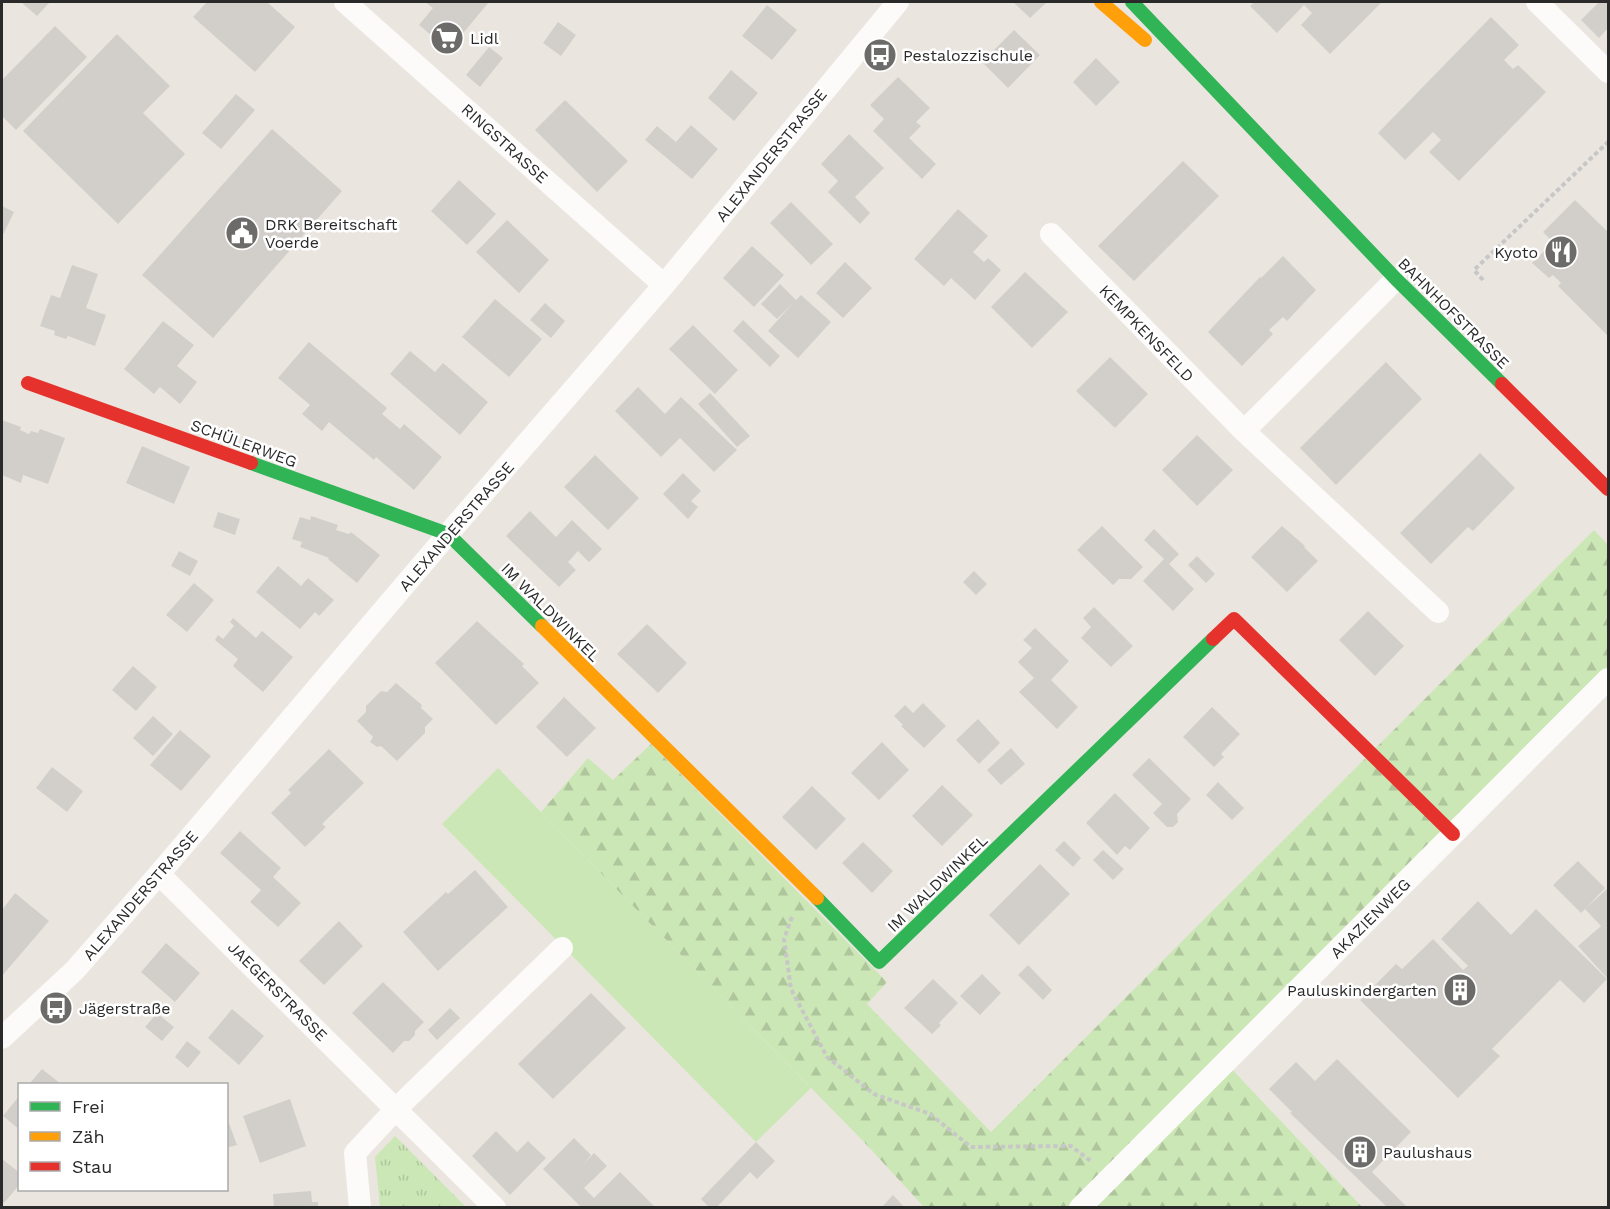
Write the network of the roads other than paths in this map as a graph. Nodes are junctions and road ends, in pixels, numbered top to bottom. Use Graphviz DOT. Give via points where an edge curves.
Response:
graph roads {
  1 [pos="345,2"];
  2 [pos="898,2"];
  3 [pos="1101,2"];
  4 [pos="1132,2"];
  5 [pos="1537,2"];
  6 [pos="1608,72"];
  7 [pos="1280,157"];
  8 [pos="1051,234"];
  9 [pos="1396,279"];
  10 [pos="664,285"];
  11 [pos="28,383"];
  12 [pos="1244,431"];
  13 [pos="1608,489"];
  14 [pos="448,534"];
  15 [pos="1438,612"];
  16 [pos="1608,679"];
  17 [pos="1453,834"];
  18 [pos="159,874"];
  19 [pos="562,948"];
  20 [pos="2,1038"];
  21 [pos="396,1109"];
  22 [pos="360,1208"];
  23 [pos="495,1208"];
  24 [pos="1080,1208"];
  1 -- 10 [label="street, RINGSTRASSE"];
  2 -- 10 [label="street, ALEXANDERSTRASSE"];
  3 -- 7 [label="street, BAHNHOFSTRASSE"];
  4 -- 7 [label="street, BAHNHOFSTRASSE"];
  5 -- 6 [label="street"];
  7 -- 9 [label="street, BAHNHOFSTRASSE"];
  8 -- 12 [label="street, KEMPKENSFELD"];
  9 -- 12 [label="street"];
  9 -- 13 [label="street, BAHNHOFSTRASSE"];
  10 -- 14 [label="street, ALEXANDERSTRASSE"];
  11 -- 14 [label="street, SCHÜLERWEG"];
  12 -- 15 [label="street, KEMPKENSFELD"];
  14 -- 17 [label="street, IM WALDWINKEL" via="879,962 1234,618"];
  14 -- 18 [label="street, ALEXANDERSTRASSE"];
  16 -- 17 [label="street, AKAZIENWEG"];
  17 -- 24 [label="street, AKAZIENWEG"];
  18 -- 20 [label="street, ALEXANDERSTRASSE" via="75,970"];
  18 -- 21 [label="street, JAEGERSTRASSE"];
  19 -- 21 [label="street"];
  21 -- 22 [label="street" via="355,1153"];
  21 -- 23 [label="street, JAEGERSTRASSE"];
}
